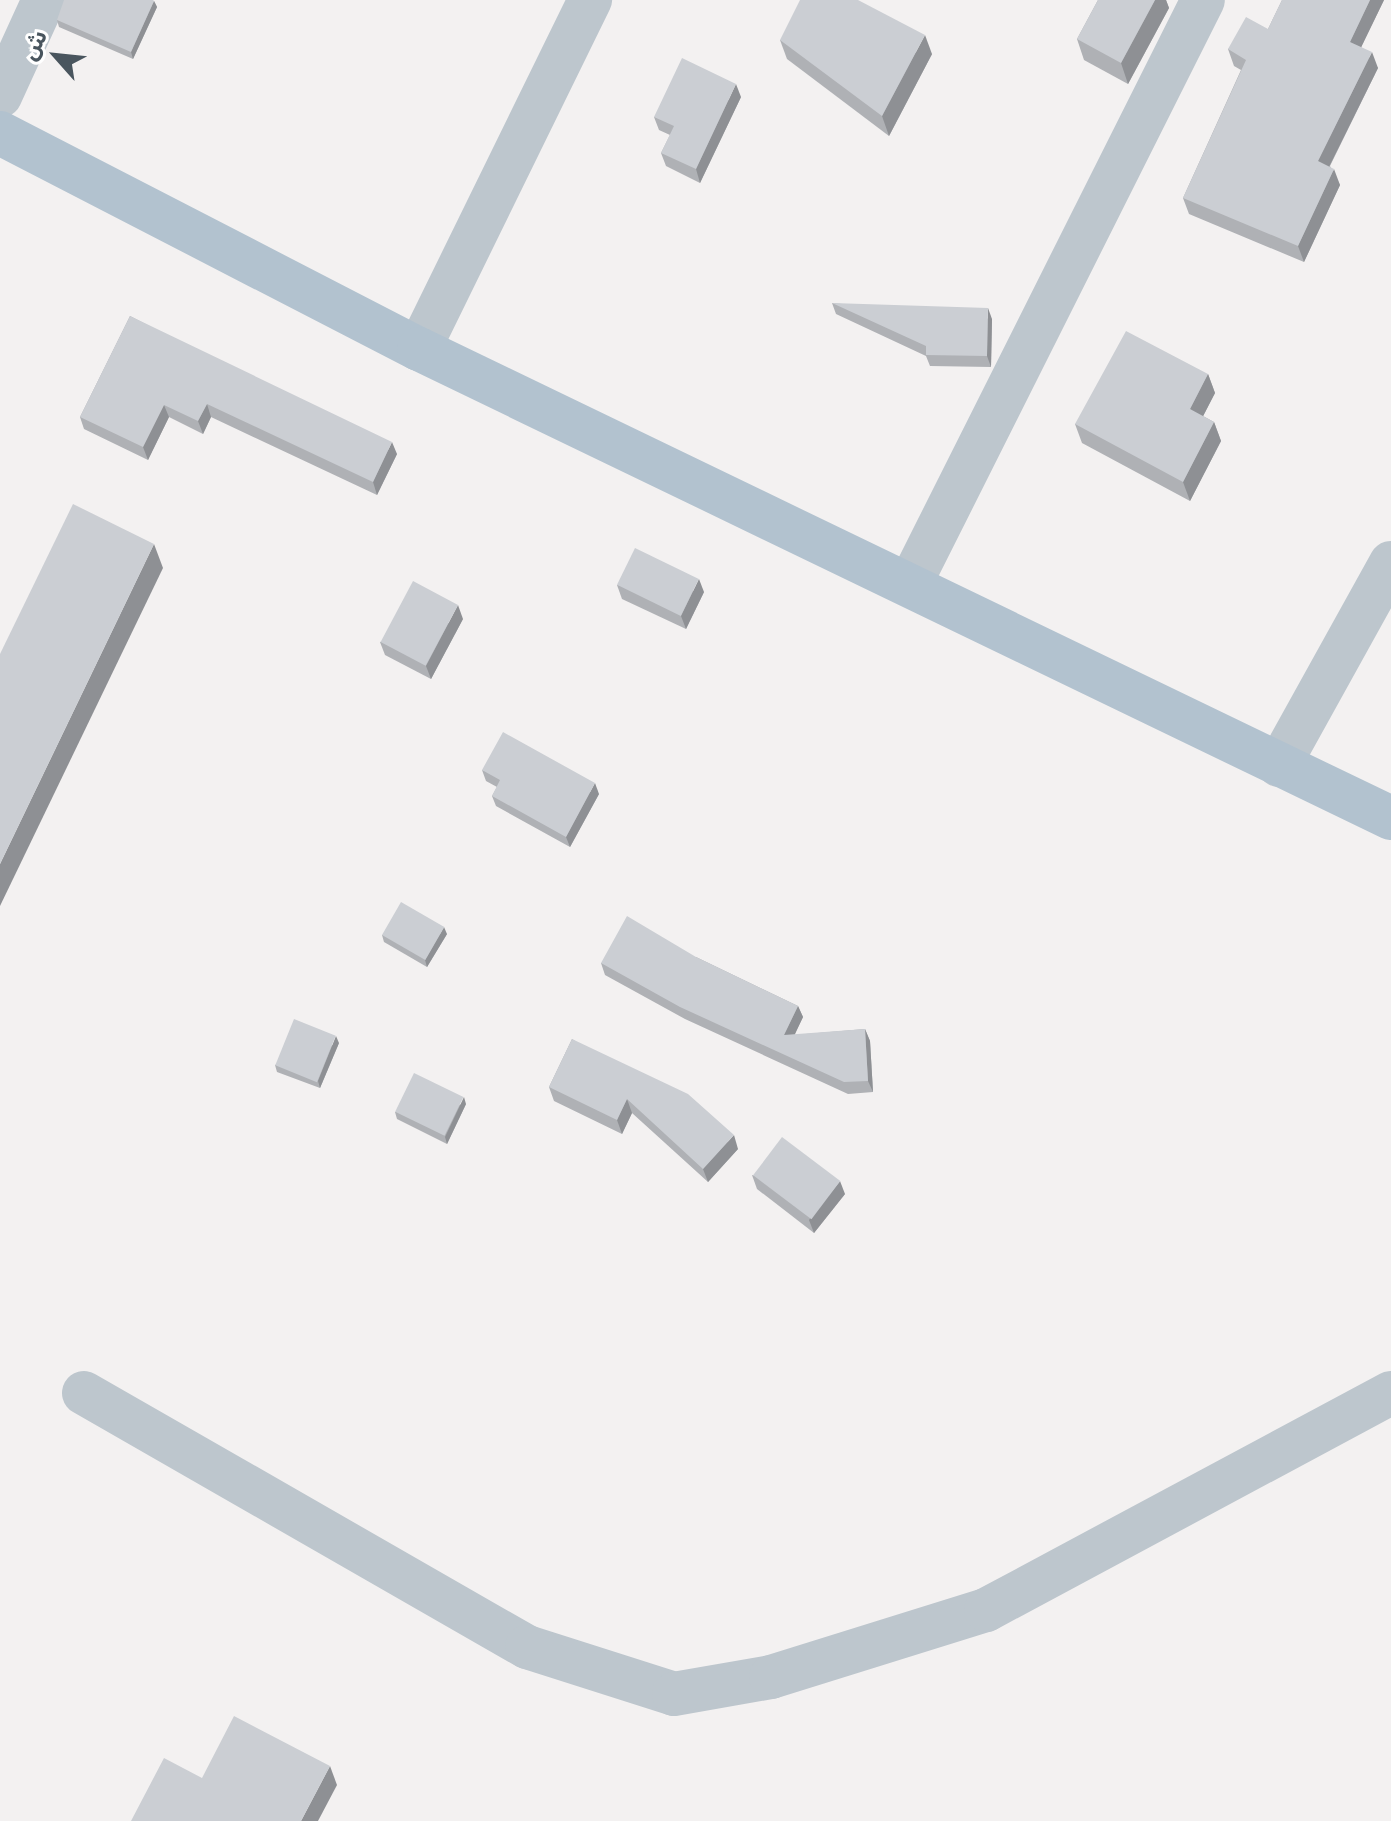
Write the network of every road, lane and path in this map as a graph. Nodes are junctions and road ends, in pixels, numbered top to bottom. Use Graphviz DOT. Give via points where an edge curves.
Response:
graph roads {
  1 [pos="44,0"];
  2 [pos="590,0"];
  3 [pos="1203,0"];
  4 [pos="0,96"];
  5 [pos="0,133"];
  6 [pos="419,349"];
  7 [pos="1391,563"];
  8 [pos="910,584"];
  9 [pos="1279,765"];
  10 [pos="1391,818"];
  11 [pos="84,1393"];
  12 [pos="1391,1393"];
  1 -- 4 [label="street"];
  2 -- 6 [label="street"];
  3 -- 8 [label="street"];
  5 -- 6 [label="main road"];
  6 -- 8 [label="main road"];
  7 -- 9 [label="street"];
  8 -- 9 [label="main road"];
  9 -- 10 [label="main road"];
  11 -- 12 [label="street" via="527,1647 674,1694 771,1677 986,1610"];
}
